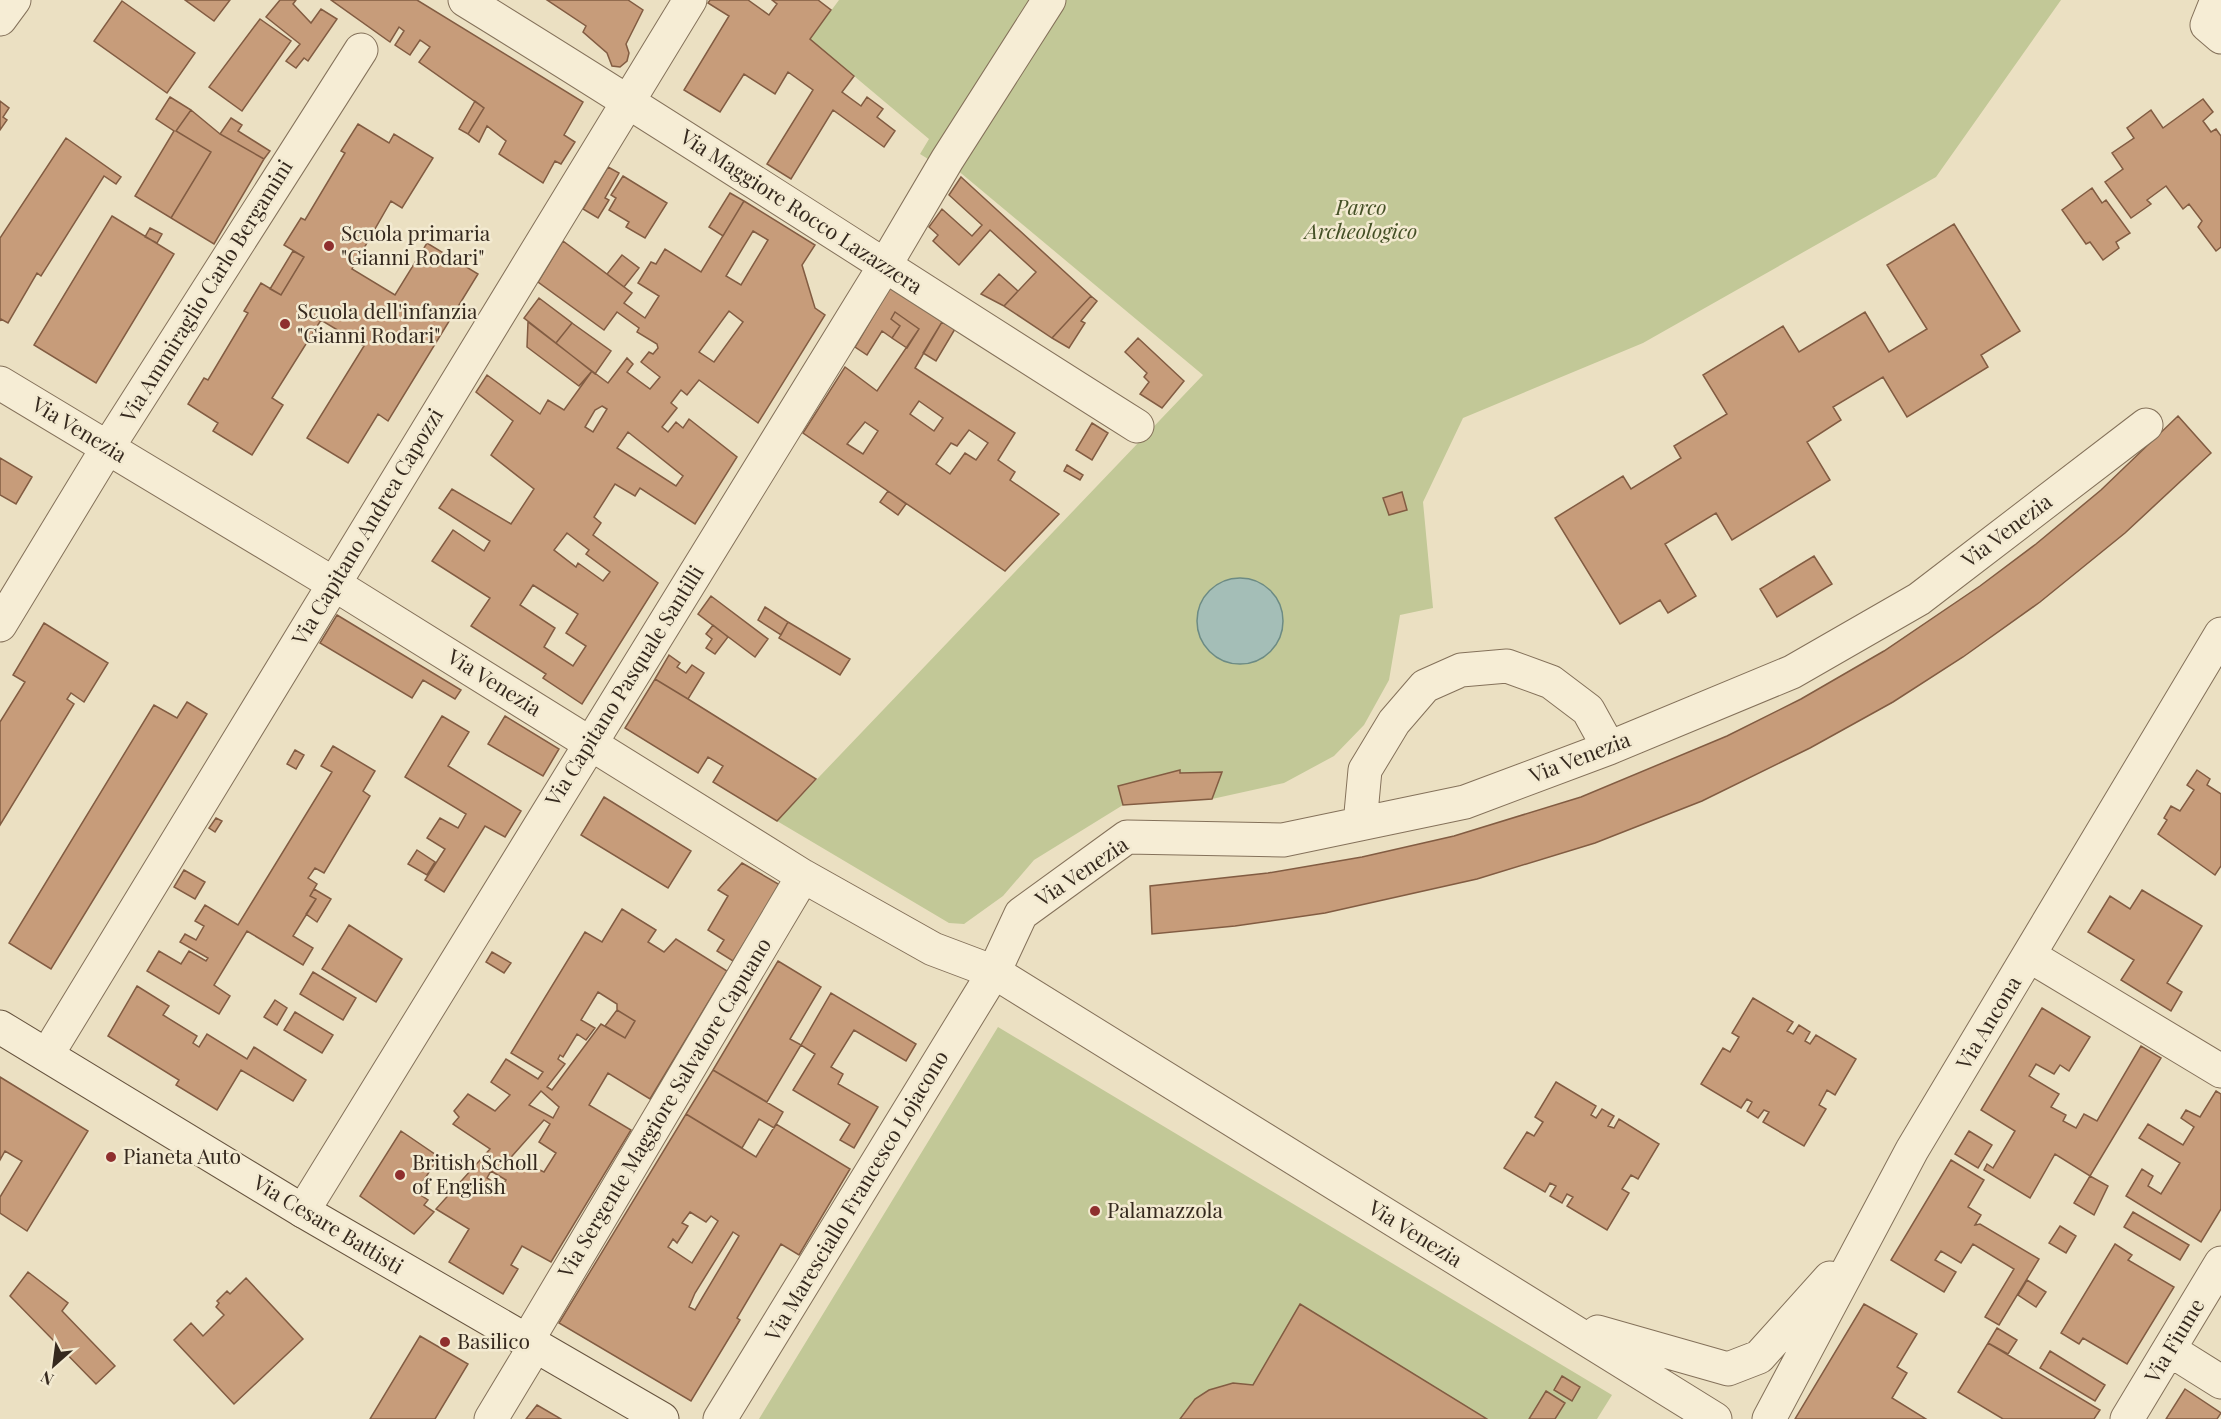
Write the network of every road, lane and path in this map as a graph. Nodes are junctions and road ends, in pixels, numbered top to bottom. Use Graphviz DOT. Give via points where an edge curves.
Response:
graph roads {
  1 [pos="14,0"];
  2 [pos="465,0"];
  3 [pos="690,0"];
  4 [pos="1049,0"];
  5 [pos="0,19"];
  6 [pos="361,50"];
  7 [pos="628,100"];
  8 [pos="884,267"];
  9 [pos="0,383"];
  10 [pos="2146,425"];
  11 [pos="1137,426"];
  12 [pos="108,447"];
  13 [pos="334,584"];
  14 [pos="0,625"];
  15 [pos="2221,633"];
  16 [pos="590,743"];
  17 [pos="1609,748"];
  18 [pos="1360,824"];
  19 [pos="803,876"];
  20 [pos="2030,956"];
  21 [pos="994,972"];
  22 [pos="0,1027"];
  23 [pos="46,1055"];
  24 [pos="2221,1071"];
  25 [pos="303,1211"];
  26 [pos="1864,1241"];
  27 [pos="2221,1263"];
  28 [pos="1551,1318"];
  29 [pos="531,1343"];
  30 [pos="2170,1350"];
  31 [pos="2221,1382"];
  32 [pos="490,1419"];
  33 [pos="662,1419"];
  34 [pos="720,1419"];
  35 [pos="1715,1419"];
  36 [pos="1769,1419"];
  37 [pos="2127,1419"];
  1 -- 5 [label="street"];
  2 -- 7 [label="street, Via Maggiore Rocco Lazazzera"];
  3 -- 7 [label="street, Via Capitano Andrea Capozzi"];
  4 -- 8 [label="street, Via Capitano Pasquale Santilli" via="946,160"];
  6 -- 12 [label="street, Via Ammiraglio Carlo Bergamini"];
  7 -- 8 [label="street, Via Maggiore Rocco Lazazzera"];
  7 -- 13 [label="street, Via Capitano Andrea Capozzi"];
  8 -- 11 [label="street, Via Maggiore Rocco Lazazzera"];
  8 -- 16 [label="street, Via Capitano Pasquale Santilli"];
  9 -- 12 [label="street, Via Venezia"];
  10 -- 17 [label="street, Via Venezia" via="1918,598 1792,672"];
  12 -- 13 [label="street, Via Venezia"];
  12 -- 14 [label="street, Via Ammiraglio Carlo Bergamini"];
  13 -- 16 [label="street, Via Venezia"];
  13 -- 23 [label="street, Via Capitano Andrea Capozzi"];
  15 -- 20 [label="street, Via Ancona"];
  16 -- 19 [label="street, Via Venezia"];
  16 -- 25 [label="street, Via Capitano Pasquale Santilli"];
  17 -- 18 [label="street, Via Venezia" via="1465,802"];
  17 -- 18 [label="street" via="1587,710 1551,682 1507,666 1461,670 1425,686 1394,722 1365,770"];
  18 -- 21 [label="street, Via Venezia" via="1283,840 1127,837 1022,914"];
  19 -- 21 [label="street, Via Venezia" via="933,949"];
  19 -- 29 [label="street, Via Sergente Maggiore Salvatore Capuano"];
  20 -- 24 [label="street"];
  20 -- 26 [label="street, Via Ancona" via="1912,1150"];
  21 -- 28 [label="street, Via Venezia"];
  21 -- 34 [label="street, Via Maresciallo Francesco Lojacono"];
  22 -- 23 [label="street, Via Cesare Battisti"];
  23 -- 25 [label="street, Via Cesare Battisti"];
  25 -- 29 [label="street, Via Cesare Battisti"];
  26 -- 28 [label="street" via="1759,1357 1728,1369"];
  26 -- 36 [label="street, Via Ancona"];
  27 -- 30 [label="street, Via Fiume"];
  28 -- 35 [label="street, Via Venezia"];
  29 -- 32 [label="street"];
  29 -- 33 [label="street, Via Cesare Battisti"];
  30 -- 31 [label="street"];
  30 -- 37 [label="street, Via Fiume"];
}
